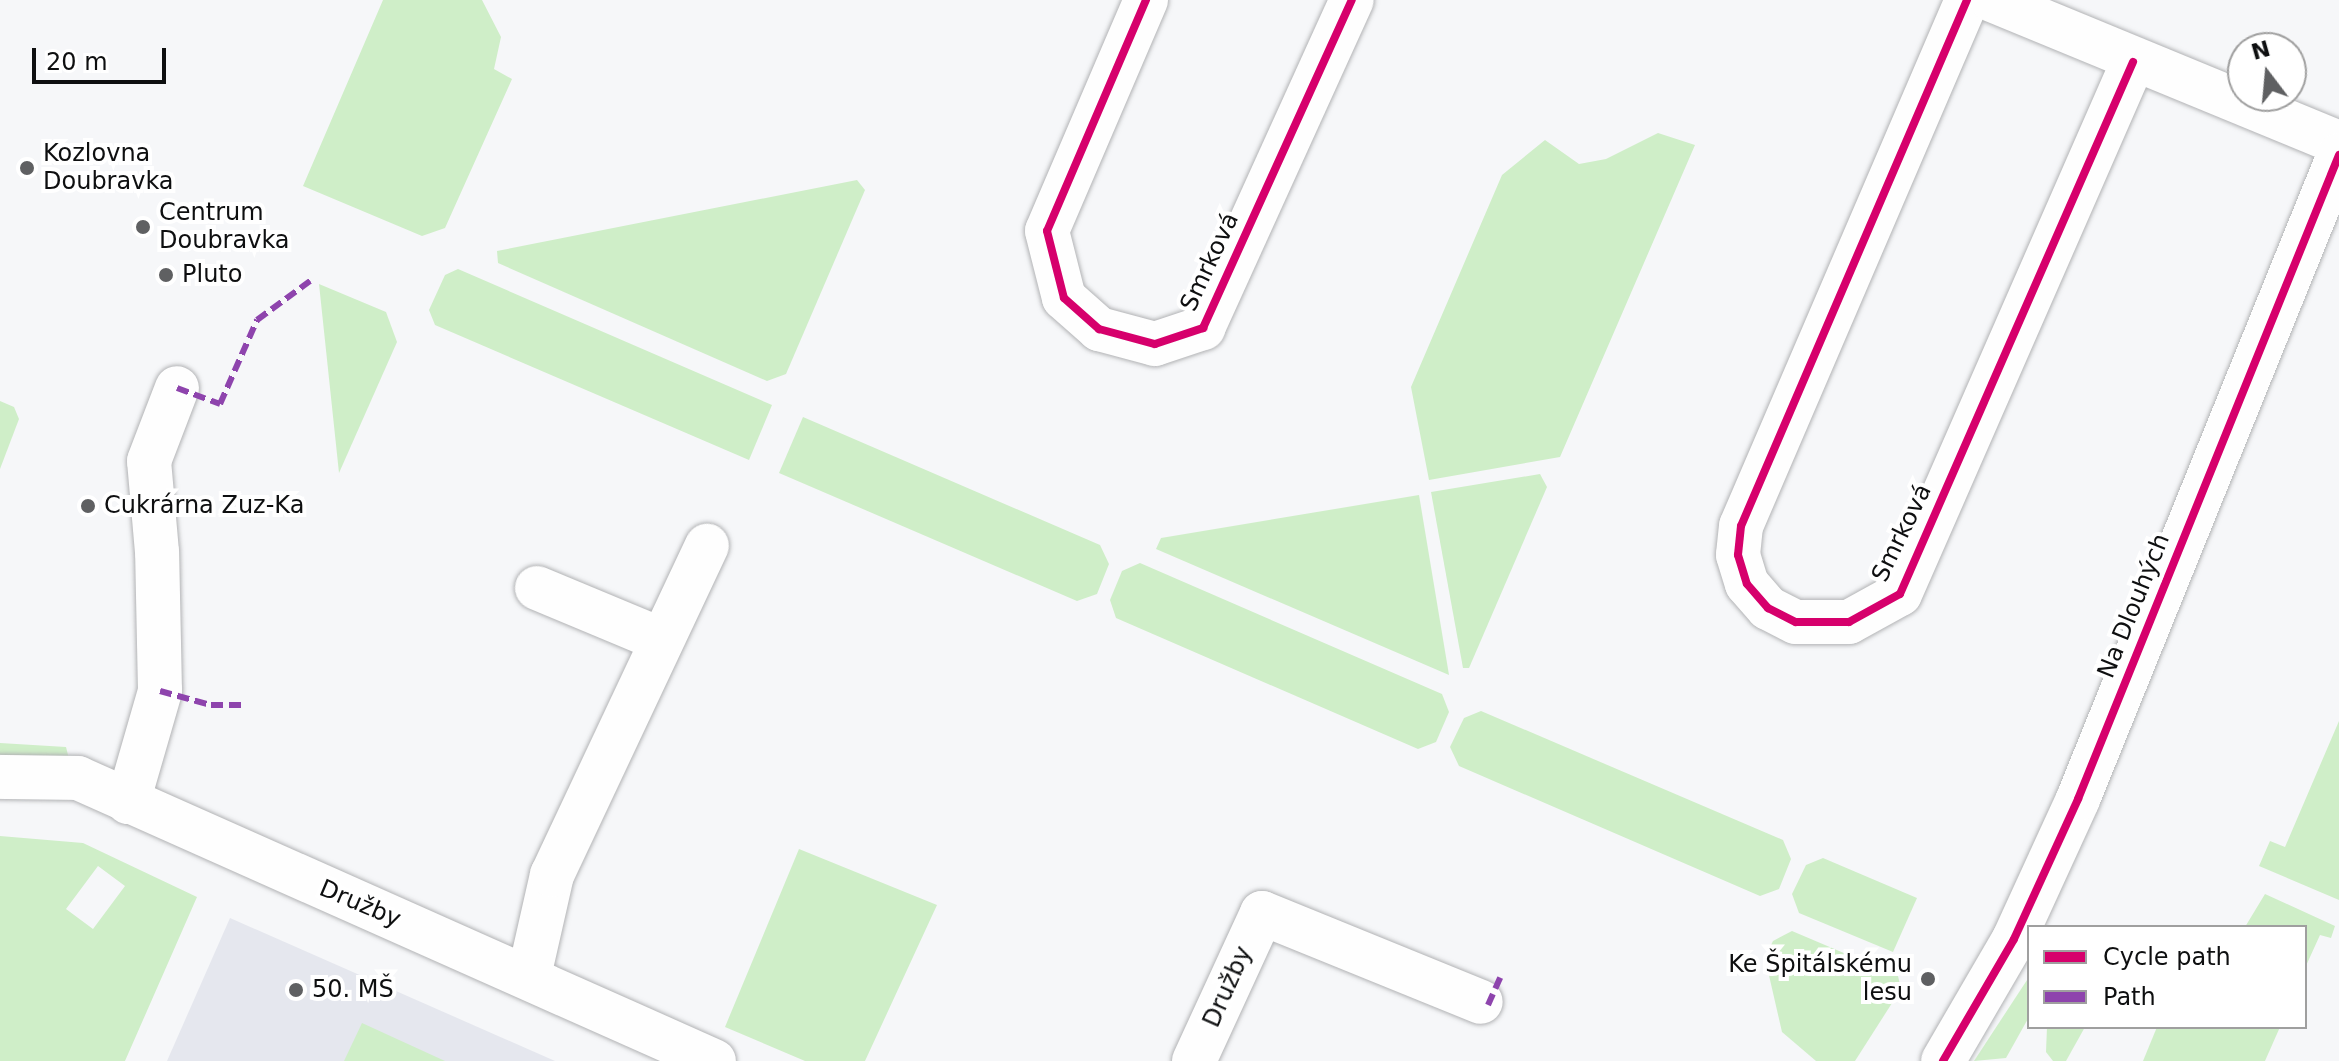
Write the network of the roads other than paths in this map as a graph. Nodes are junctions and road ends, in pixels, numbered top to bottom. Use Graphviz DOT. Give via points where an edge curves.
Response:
graph roads {
  1 [pos="1146,0"];
  2 [pos="1352,0"];
  3 [pos="1967,0"];
  4 [pos="1992,0"];
  5 [pos="2133,62"];
  6 [pos="2339,143"];
  7 [pos="2339,155"];
  8 [pos="177,388"];
  9 [pos="707,546"];
  10 [pos="537,588"];
  11 [pos="662,640"];
  12 [pos="0,777"];
  13 [pos="128,802"];
  14 [pos="529,976"];
  15 [pos="1481,1002"];
  16 [pos="714,1061"];
  17 [pos="1194,1061"];
  18 [pos="1943,1061"];
  1 -- 2 [label="street, Smrková" via="1047,231 1064,298 1099,329 1155,344 1203,328"];
  3 -- 5 [label="street, Smrková" via="1741,526 1738,555 1747,584 1768,608 1796,622 1849,622 1900,594"];
  4 -- 5 [label="street"];
  5 -- 6 [label="street"];
  7 -- 18 [label="street, Na Dlouhých" via="2078,799 2014,939"];
  8 -- 13 [label="street" via="149,461 160,691"];
  9 -- 11 [label="street"];
  10 -- 11 [label="street"];
  11 -- 14 [label="street" via="552,875"];
  12 -- 13 [label="street, Družby" via="78,778"];
  13 -- 14 [label="street, Družby"];
  14 -- 16 [label="street, Družby"];
  15 -- 17 [label="street, Družby" via="1262,913"];
}
